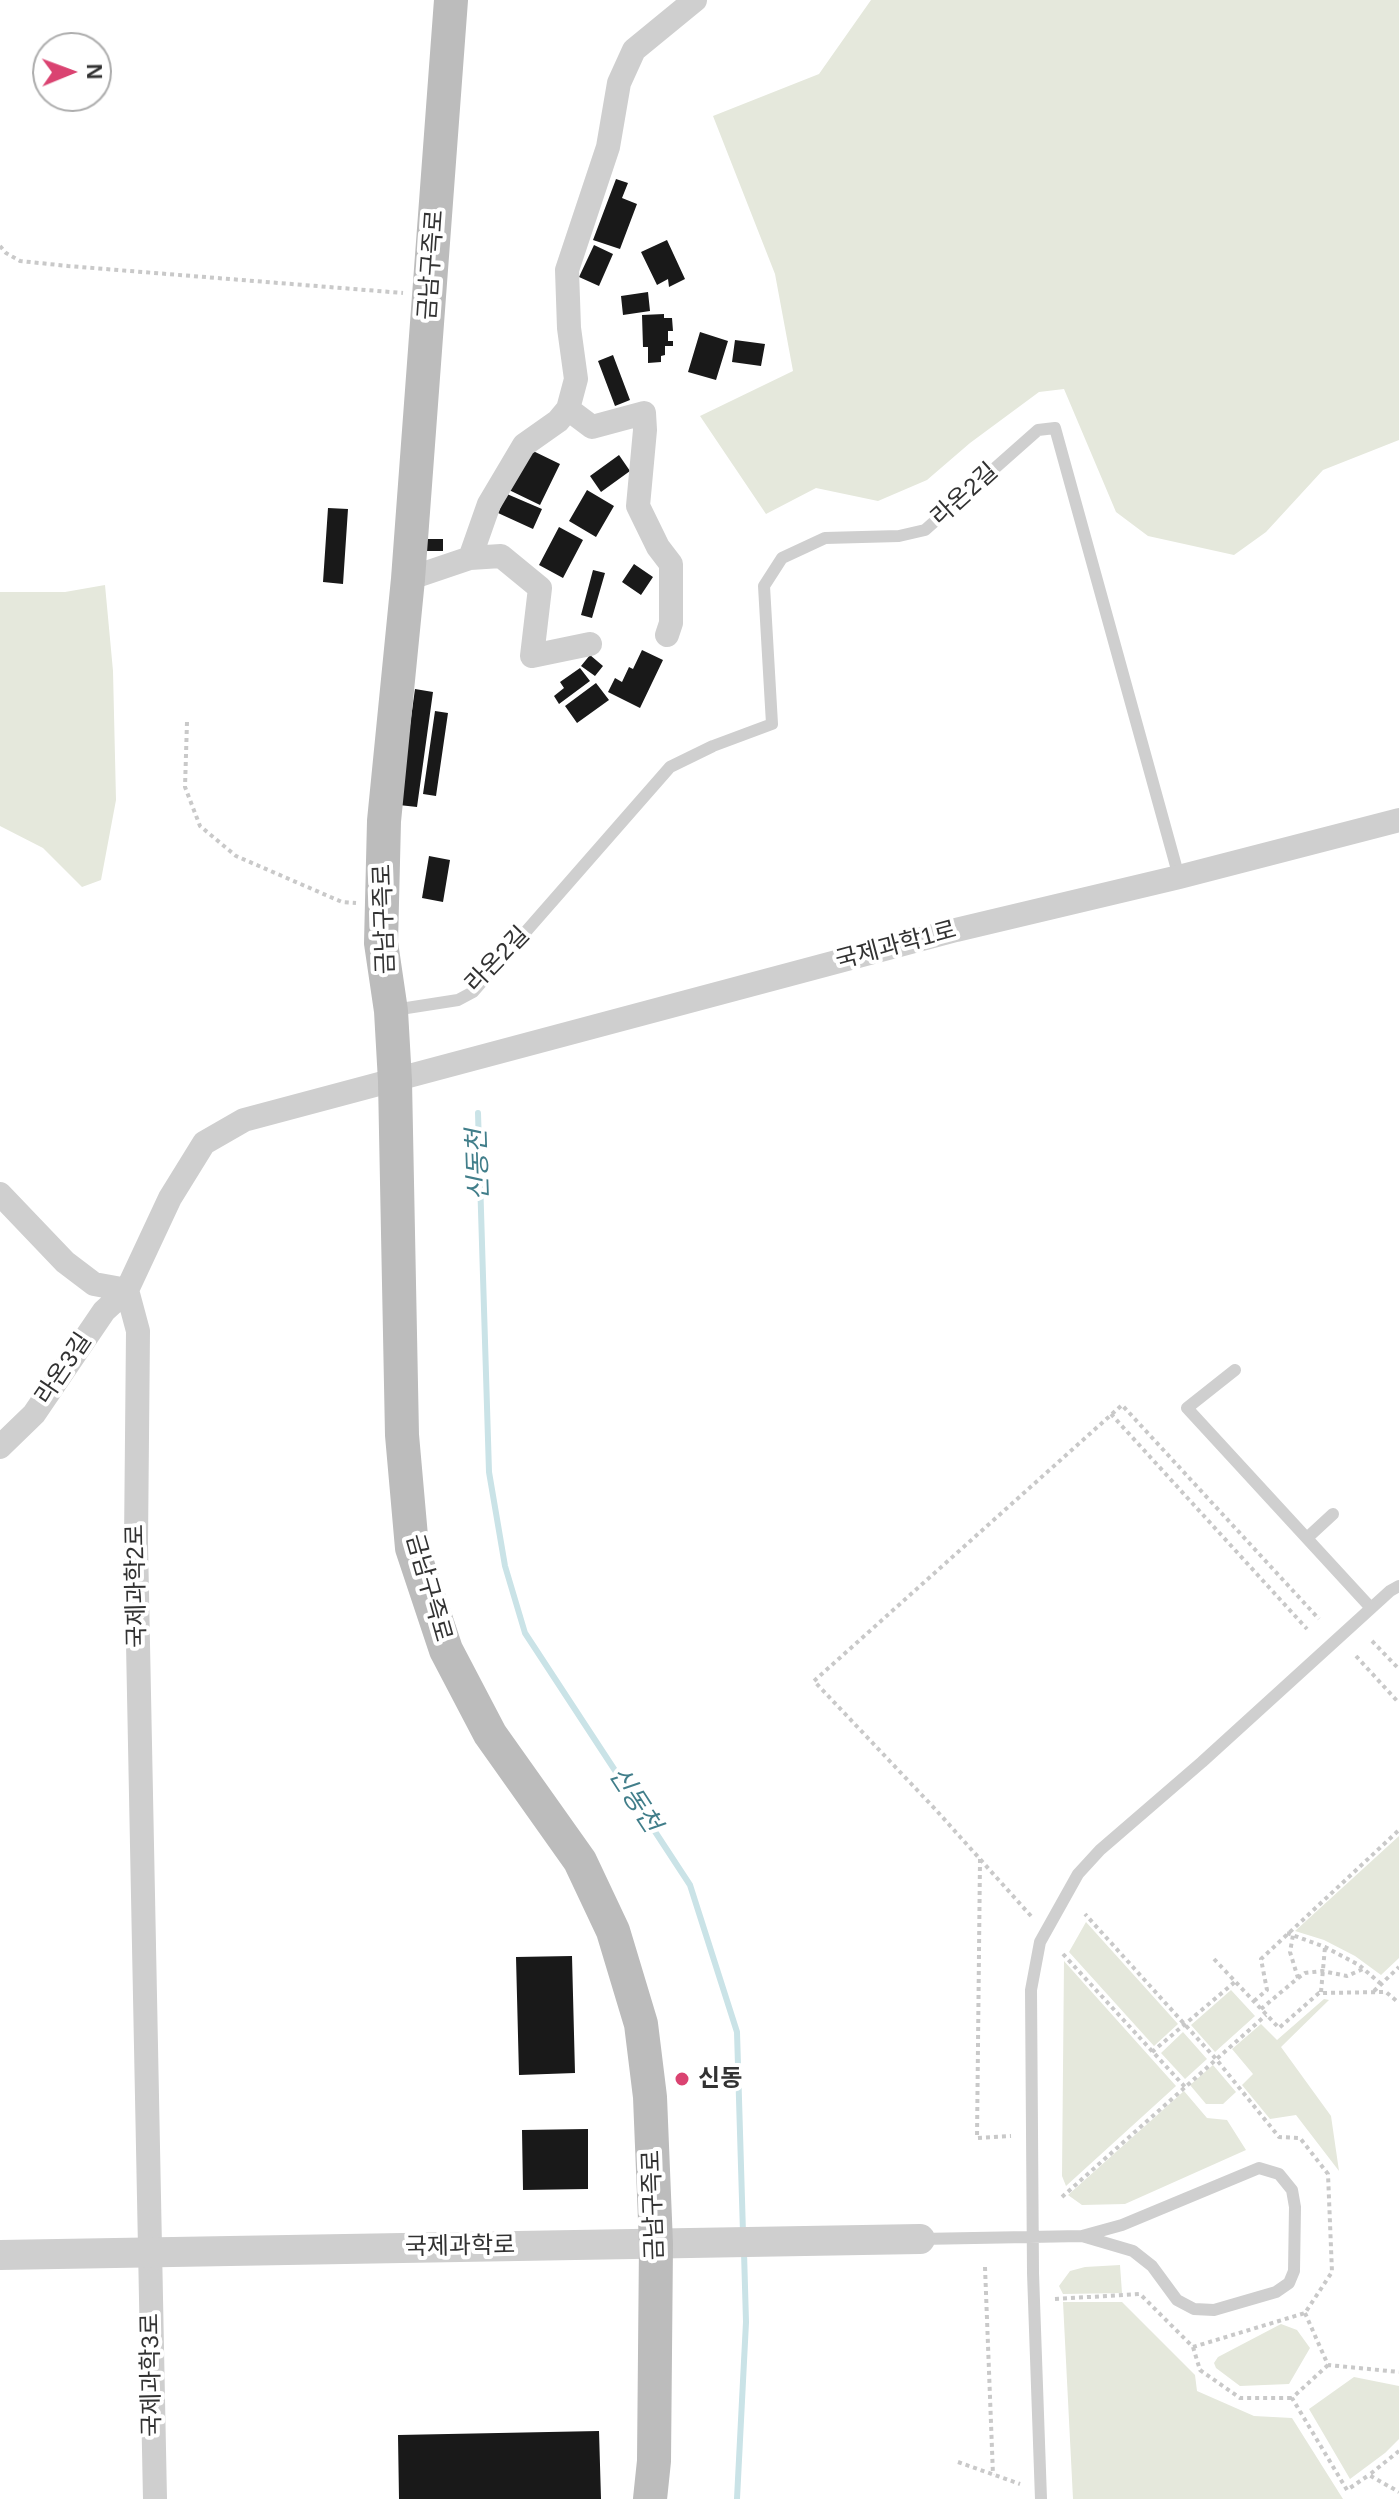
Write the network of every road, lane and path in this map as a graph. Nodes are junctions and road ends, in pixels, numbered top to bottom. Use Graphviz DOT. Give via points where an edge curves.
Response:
graph roads {
  1 [pos="451,0"];
  2 [pos="695,0"];
  3 [pos="0,246"];
  4 [pos="430,295"];
  5 [pos="568,409"];
  6 [pos="470,558"];
  7 [pos="408,579"];
  8 [pos="667,635"];
  9 [pos="590,644"];
  10 [pos="187,722"];
  11 [pos="1399,820"];
  12 [pos="1179,877"];
  13 [pos="382,904"];
  14 [pos="391,1011"];
  15 [pos="395,1081"];
  16 [pos="0,1194"];
  17 [pos="127,1290"];
  18 [pos="1235,1370"];
  19 [pos="1111,1414"];
  20 [pos="0,1447"];
  21 [pos="1333,1514"];
  22 [pos="1307,1538"];
  23 [pos="1399,1586"];
  24 [pos="1371,1608"];
  25 [pos="1319,1619"];
  26 [pos="1307,1629"];
  27 [pos="1372,1641"];
  28 [pos="1356,1656"];
  29 [pos="1399,1669"];
  30 [pos="1399,1703"];
  31 [pos="1399,1830"];
  32 [pos="980,1859"];
  33 [pos="1085,1914"];
  34 [pos="1031,1916"];
  35 [pos="1290,1934"];
  36 [pos="1325,1947"];
  37 [pos="1063,1954"];
  38 [pos="1214,1959"];
  39 [pos="1399,1967"];
  40 [pos="1363,1969"];
  41 [pos="1322,1971"];
  42 [pos="1298,1978"];
  43 [pos="1236,1981"];
  44 [pos="1381,1984"];
  45 [pos="1321,1993"];
  46 [pos="1372,1993"];
  47 [pos="1254,2001"];
  48 [pos="1399,2003"];
  49 [pos="1261,2009"];
  50 [pos="1266,2015"];
  51 [pos="1185,2024"];
  52 [pos="1152,2052"];
  53 [pos="1216,2059"];
  54 [pos="1185,2087"];
  55 [pos="1011,2136"];
  56 [pos="1062,2197"];
  57 [pos="1033,2235"];
  58 [pos="1082,2236"];
  59 [pos="920,2239"];
  60 [pos="656,2244"];
  61 [pos="150,2252"];
  62 [pos="0,2255"];
  63 [pos="985,2267"];
  64 [pos="1055,2299"];
  65 [pos="1305,2313"];
  66 [pos="1193,2347"];
  67 [pos="1328,2365"];
  68 [pos="1399,2372"];
  69 [pos="1292,2398"];
  70 [pos="1399,2451"];
  71 [pos="958,2462"];
  72 [pos="993,2475"];
  73 [pos="1369,2475"];
  74 [pos="1020,2484"];
  75 [pos="1399,2492"];
  76 [pos="155,2499"];
  77 [pos="650,2499"];
  78 [pos="1041,2499"];
  1 -- 4 [label="main road, 금남구즉로"];
  2 -- 5 [label="street" via="634,50 619,83 608,147 567,270 576,379"];
  3 -- 4 [label="path" via="20,261"];
  4 -- 7 [label="main road, 금남구즉로"];
  5 -- 6 [label="street" via="524,445 489,504"];
  5 -- 8 [label="street" via="592,427 644,413 638,506 671,564"];
  6 -- 7 [label="street"];
  6 -- 9 [label="street" via="501,556 540,588 532,656"];
  7 -- 13 [label="main road, 금남구즉로" via="384,821"];
  10 -- 13 [label="path" via="185,787 200,826 236,856 342,902"];
  11 -- 12 [label="street, 국제과학1로"];
  12 -- 14 [label="lane, 라온2길" via="1055,428 1038,430 925,530 825,538 782,558 764,586 772,724 670,767 473,992 458,1000"];
  12 -- 15 [label="street, 국제과학1로" via="956,930"];
  13 -- 14 [label="main road, 금남구즉로" via="381,943"];
  14 -- 15 [label="main road, 금남구즉로"];
  15 -- 17 [label="street" via="244,1120 204,1143 170,1198"];
  15 -- 60 [label="main road, 금남구즉로" via="401,1420 412,1548 446,1650 490,1734 580,1861 613,1931 643,2039"];
  16 -- 17 [label="street" via="65,1262 94,1284"];
  17 -- 20 [label="street, 라온3길" via="104,1311 34,1414"];
  17 -- 61 [label="street, 국제과학2로" via="138,1331 136,1543"];
  18 -- 22 [label="lane" via="1187,1408"];
  19 -- 25 [label="path" via="1122,1405"];
  19 -- 26 [label="path"];
  19 -- 32 [label="path" via="814,1681"];
  21 -- 22 [label="lane"];
  22 -- 24 [label="lane"];
  23 -- 24 [label="lane"];
  24 -- 57 [label="lane" via="1088,1861 1040,1942 1031,1990"];
  27 -- 29 [label="path"];
  28 -- 30 [label="path"];
  31 -- 35 [label="path"];
  32 -- 34 [label="path"];
  32 -- 55 [label="path" via="977,2138"];
  33 -- 51 [label="path"];
  35 -- 36 [label="path"];
  35 -- 42 [label="path"];
  35 -- 47 [label="path" via="1261,1959 1267,1990"];
  36 -- 40 [label="path"];
  36 -- 41 [label="path"];
  37 -- 52 [label="path"];
  38 -- 43 [label="path"];
  39 -- 44 [label="path"];
  40 -- 41 [label="path" via="1347,1976"];
  40 -- 44 [label="path"];
  41 -- 42 [label="path"];
  41 -- 45 [label="path"];
  42 -- 49 [label="path"];
  43 -- 47 [label="path"];
  43 -- 51 [label="path"];
  44 -- 46 [label="path"];
  45 -- 46 [label="path"];
  45 -- 50 [label="path" via="1279,2028"];
  46 -- 48 [label="path" via="1386,1992"];
  47 -- 49 [label="path"];
  49 -- 50 [label="path"];
  50 -- 53 [label="path"];
  51 -- 52 [label="path"];
  51 -- 53 [label="path"];
  52 -- 54 [label="path"];
  53 -- 54 [label="path"];
  53 -- 65 [label="path" via="1279,2137 1300,2138 1328,2174 1332,2272"];
  54 -- 56 [label="path"];
  57 -- 58 [label="lane"];
  57 -- 59 [label="lane"];
  57 -- 78 [label="lane"];
  58 -- 58 [label="lane" via="1133,2251 1152,2266 1177,2300 1194,2309 1214,2310 1276,2292 1289,2283 1294,2271 1292,2190 1279,2174 1259,2168 1122,2225"];
  59 -- 60 [label="street, 국제과학로"];
  60 -- 61 [label="street, 국제과학로"];
  60 -- 77 [label="main road, 금남구즉로"];
  61 -- 62 [label="street, 국제과학로"];
  61 -- 76 [label="street, 국제과학3로"];
  63 -- 72 [label="path"];
  64 -- 66 [label="path" via="1140,2294"];
  65 -- 66 [label="path"];
  65 -- 67 [label="path"];
  66 -- 69 [label="path" via="1200,2370 1240,2398"];
  67 -- 68 [label="path"];
  67 -- 69 [label="path"];
  69 -- 73 [label="path" via="1347,2490"];
  70 -- 73 [label="path"];
  71 -- 72 [label="path"];
  72 -- 74 [label="path"];
  73 -- 75 [label="path"];
}
